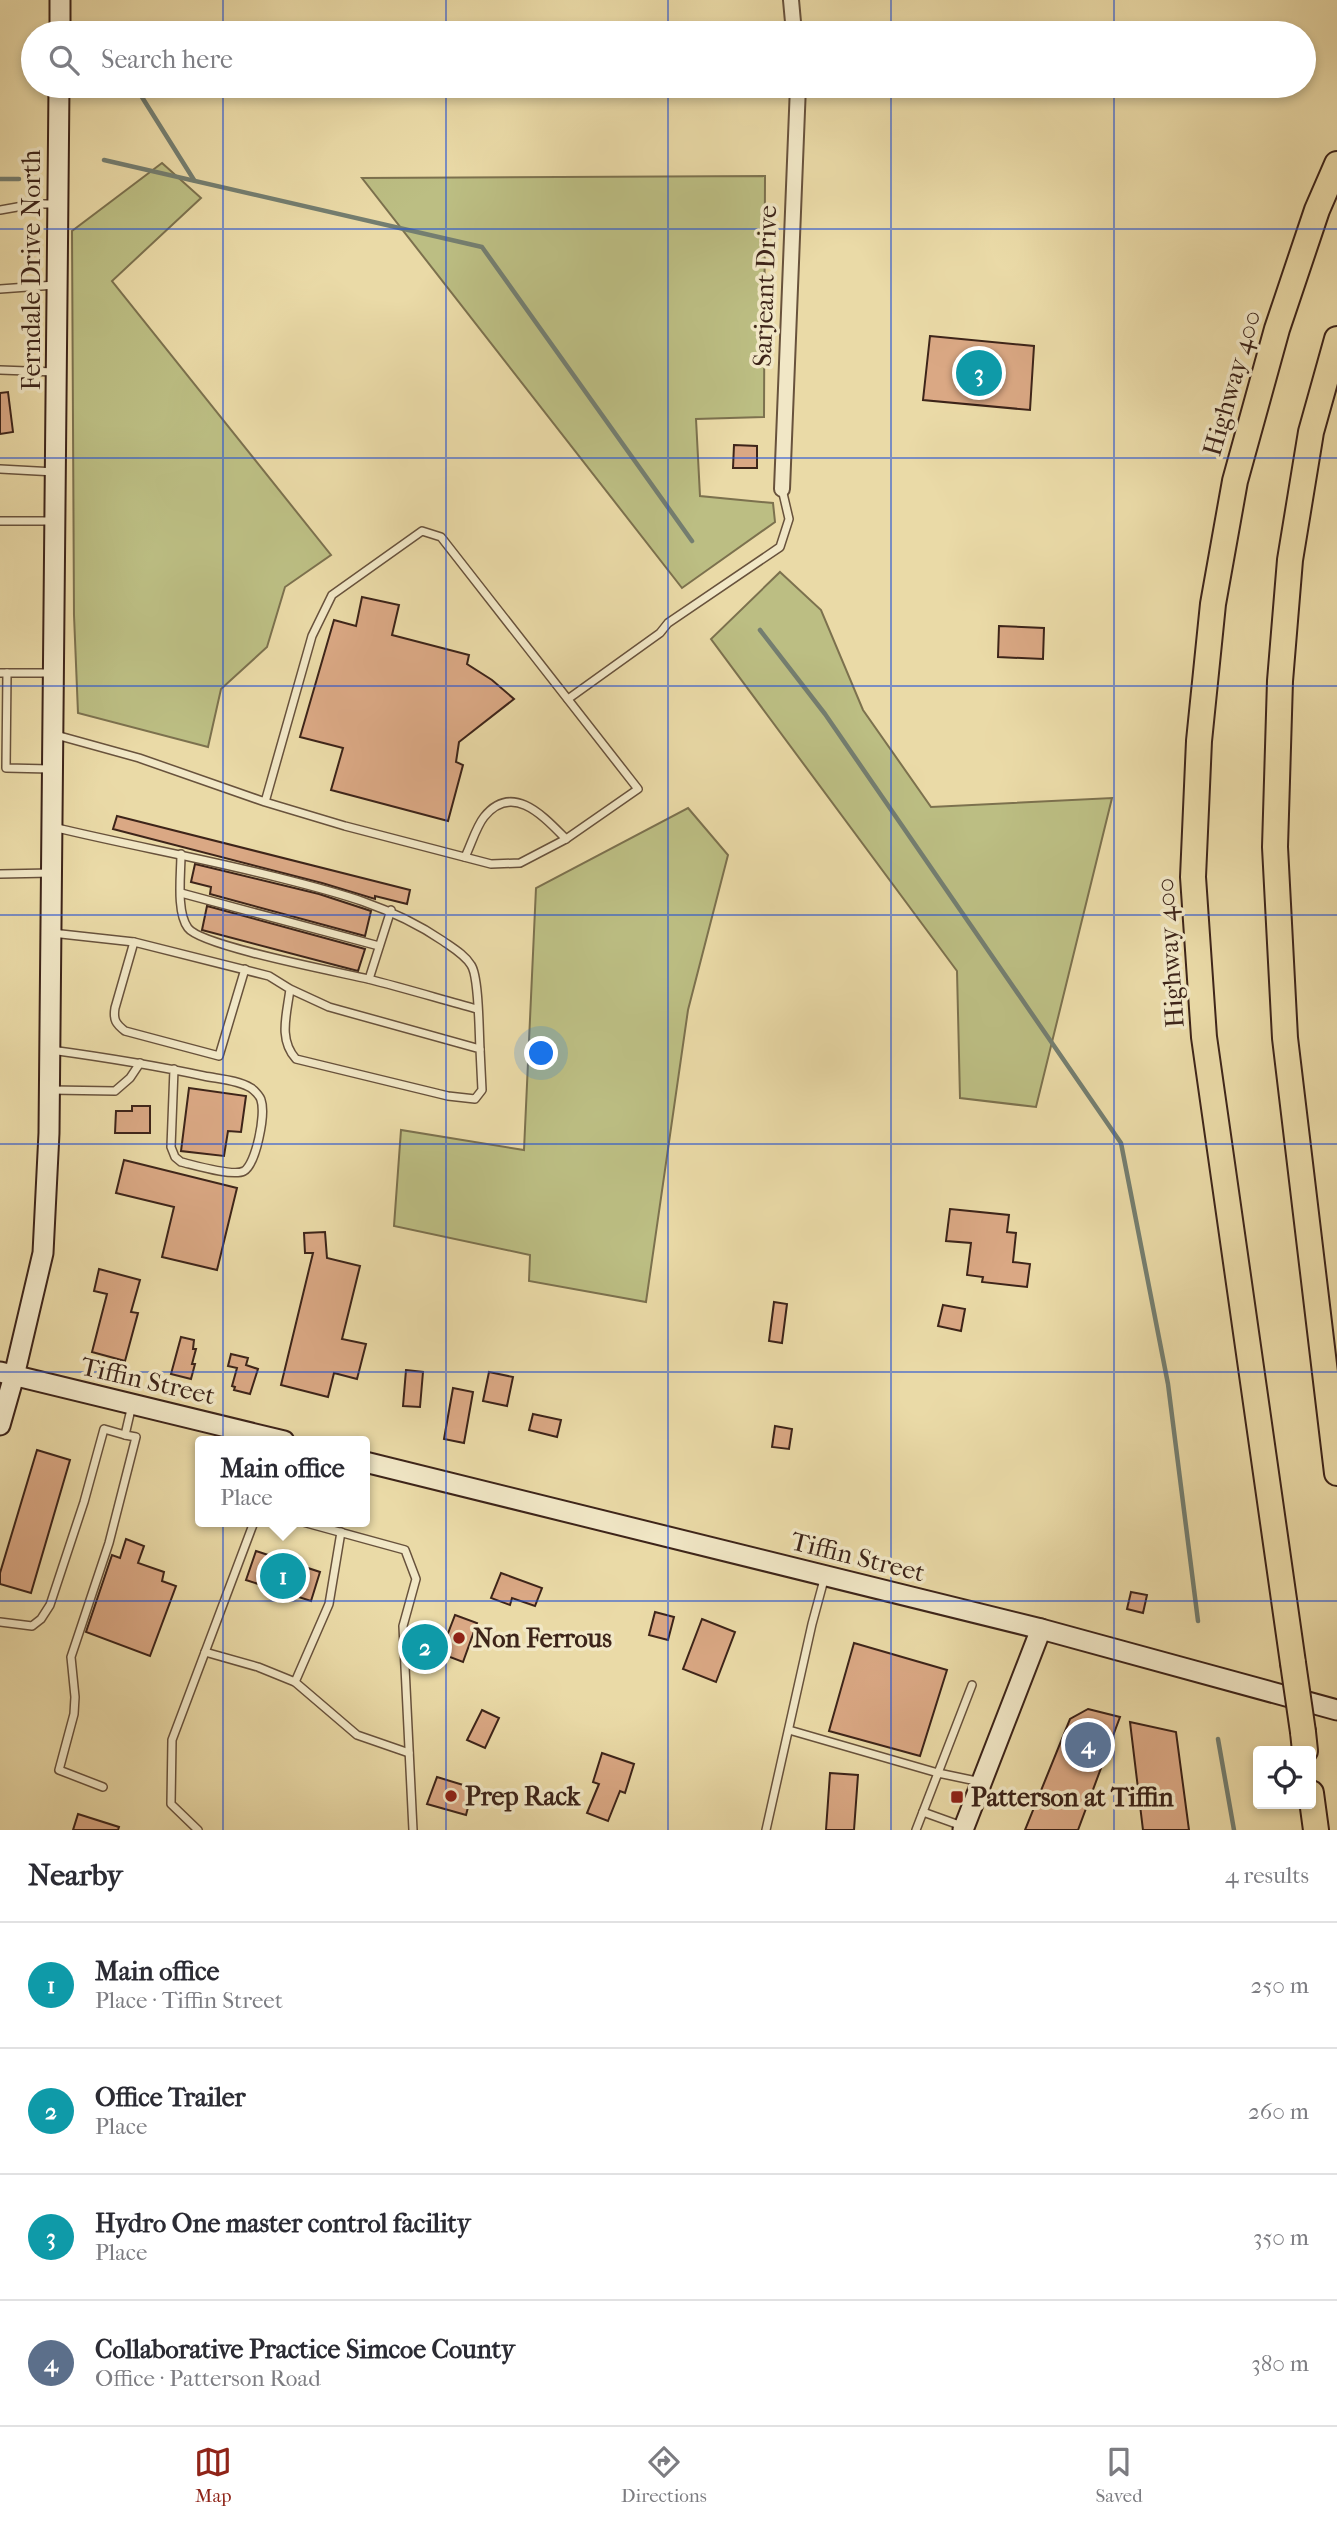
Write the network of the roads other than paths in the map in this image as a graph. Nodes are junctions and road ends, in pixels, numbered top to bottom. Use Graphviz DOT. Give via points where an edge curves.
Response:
graph roads {
  1 [pos="60,0"];
  2 [pos="791,0"];
  3 [pos="60,21"];
  4 [pos="793,21"];
  5 [pos="59,98"];
  6 [pos="798,98"];
  7 [pos="1337,164"];
  8 [pos="58,204"];
  9 [pos="0,210"];
  10 [pos="57,285"];
  11 [pos="0,289"];
  12 [pos="1337,339"];
  13 [pos="0,370"];
  14 [pos="57,372"];
  15 [pos="0,470"];
  16 [pos="56,472"];
  17 [pos="782,489"];
  18 [pos="0,521"];
  19 [pos="55,521"];
  20 [pos="3,673"];
  21 [pos="52,673"];
  22 [pos="568,699"];
  23 [pos="53,734"];
  24 [pos="53,769"];
  25 [pos="265,802"];
  26 [pos="52,827"];
  27 [pos="566,839"];
  28 [pos="181,854"];
  29 [pos="465,857"];
  30 [pos="52,873"];
  31 [pos="0,874"];
  32 [pos="181,893"];
  33 [pos="391,911"];
  34 [pos="51,933"];
  35 [pos="134,942"];
  36 [pos="380,946"];
  37 [pos="244,969"];
  38 [pos="369,979"];
  39 [pos="290,989"];
  40 [pos="477,1009"];
  41 [pos="480,1049"];
  42 [pos="50,1050"];
  43 [pos="140,1062"];
  44 [pos="174,1069"];
  45 [pos="50,1090"];
  46 [pos="7,1374"];
  47 [pos="132,1404"];
  48 [pos="0,1425"];
  49 [pos="125,1435"];
  50 [pos="262,1436"];
  51 [pos="370,1463"];
  52 [pos="1337,1473"];
  53 [pos="252,1527"];
  54 [pos="322,1527"];
  55 [pos="341,1532"];
  56 [pos="825,1576"];
  57 [pos="0,1622"];
  58 [pos="1041,1629"];
  59 [pos="205,1652"];
  60 [pos="295,1682"];
  61 [pos="972,1685"];
  62 [pos="1337,1710"];
  63 [pos="789,1730"];
  64 [pos="1304,1742"];
  65 [pos="409,1754"];
  66 [pos="938,1773"];
  67 [pos="982,1782"];
  68 [pos="103,1787"];
  69 [pos="1313,1809"];
  70 [pos="923,1812"];
  71 [pos="964,1828"];
  72 [pos="198,1830"];
  73 [pos="412,1830"];
  74 [pos="766,1830"];
  75 [pos="916,1830"];
  76 [pos="1316,1830"];
  1 -- 3 [label="street"];
  2 -- 4 [label="street"];
  5 -- 8 [label="street, Ferndale Drive North"];
  6 -- 17 [label="street, Sarjeant Drive"];
  7 -- 64 [label="highway, Highway 400, bridge" via="1277,329 1235,481 1210,632 1193,877 1204,1037"];
  8 -- 9 [label="lane"];
  8 -- 10 [label="street, Ferndale Drive North"];
  10 -- 11 [label="lane"];
  10 -- 14 [label="street, Ferndale Drive North"];
  12 -- 52 [label="highway" via="1311,432 1290,560 1280,681 1275,846 1285,1038"];
  13 -- 14 [label="lane"];
  14 -- 16 [label="street, Ferndale Drive North"];
  15 -- 16 [label="lane"];
  16 -- 19 [label="street, Ferndale Drive North"];
  17 -- 22 [label="lane" via="789,519 780,547"];
  18 -- 19 [label="lane"];
  19 -- 21 [label="street, Ferndale Drive North"];
  20 -- 21 [label="lane"];
  20 -- 24 [label="lane" via="6,768"];
  21 -- 23 [label="street, Ferndale Drive North"];
  22 -- 25 [label="lane" via="441,537 422,531 332,595 312,636"];
  22 -- 27 [label="lane" via="638,789"];
  23 -- 24 [label="street, Ferndale Drive North"];
  23 -- 25 [label="lane"];
  24 -- 26 [label="street, Ferndale Drive North"];
  25 -- 29 [label="lane"];
  26 -- 28 [label="lane"];
  26 -- 30 [label="street, Ferndale Drive North"];
  27 -- 29 [label="lane" via="520,863 491,864"];
  27 -- 29 [label="lane" via="534,808 510,802 483,817"];
  28 -- 32 [label="lane"];
  28 -- 33 [label="lane"];
  30 -- 31 [label="lane"];
  30 -- 34 [label="street, Ferndale Drive North"];
  32 -- 36 [label="lane"];
  32 -- 38 [label="lane" via="183,917 198,936"];
  33 -- 36 [label="lane"];
  33 -- 40 [label="lane" via="457,951 472,966"];
  34 -- 35 [label="lane"];
  34 -- 42 [label="street, Ferndale Drive North"];
  35 -- 37 [label="lane"];
  35 -- 37 [label="lane" via="115,1008 117,1024 125,1031 219,1056"];
  36 -- 38 [label="lane"];
  37 -- 39 [label="lane" via="269,976"];
  38 -- 40 [label="lane"];
  39 -- 41 [label="lane" via="329,1007"];
  39 -- 41 [label="lane" via="284,1030 286,1048 296,1059 448,1096 475,1098 482,1090"];
  40 -- 41 [label="lane"];
  42 -- 43 [label="lane"];
  42 -- 45 [label="street, Ferndale Drive North"];
  43 -- 44 [label="lane"];
  43 -- 45 [label="lane" via="115,1091"];
  44 -- 44 [label="lane" via="240,1084 257,1094 262,1115 254,1157 246,1170 236,1174 175,1157 171,1147"];
  45 -- 46 [label="street, Ferndale Drive North" via="43,1253"];
  46 -- 47 [label="street, Tiffin Street"];
  46 -- 48 [label="street, Ferndale Drive North"];
  47 -- 49 [label="lane"];
  47 -- 50 [label="street, Tiffin Street"];
  49 -- 57 [label="lane" via="104,1429 80,1515 50,1605 41,1619 32,1626"];
  49 -- 68 [label="lane" via="136,1437 109,1543 71,1657 74,1714 59,1770"];
  51 -- 56 [label="street, Tiffin Street"];
  53 -- 59 [label="lane"];
  54 -- 55 [label="lane"];
  55 -- 60 [label="lane" via="329,1604"];
  55 -- 65 [label="lane" via="405,1550 416,1579 404,1626"];
  56 -- 58 [label="street, Tiffin Street"];
  56 -- 63 [label="lane"];
  58 -- 62 [label="street, Tiffin Street"];
  58 -- 67 [label="street"];
  59 -- 60 [label="lane"];
  59 -- 72 [label="lane" via="172,1740 171,1804"];
  60 -- 65 [label="lane" via="357,1735"];
  61 -- 66 [label="lane"];
  63 -- 66 [label="lane"];
  63 -- 74 [label="lane"];
  65 -- 73 [label="lane"];
  66 -- 67 [label="lane"];
  66 -- 70 [label="lane"];
  67 -- 71 [label="street"];
  69 -- 76 [label="highway"];
  70 -- 71 [label="lane"];
  70 -- 75 [label="lane"];
}
